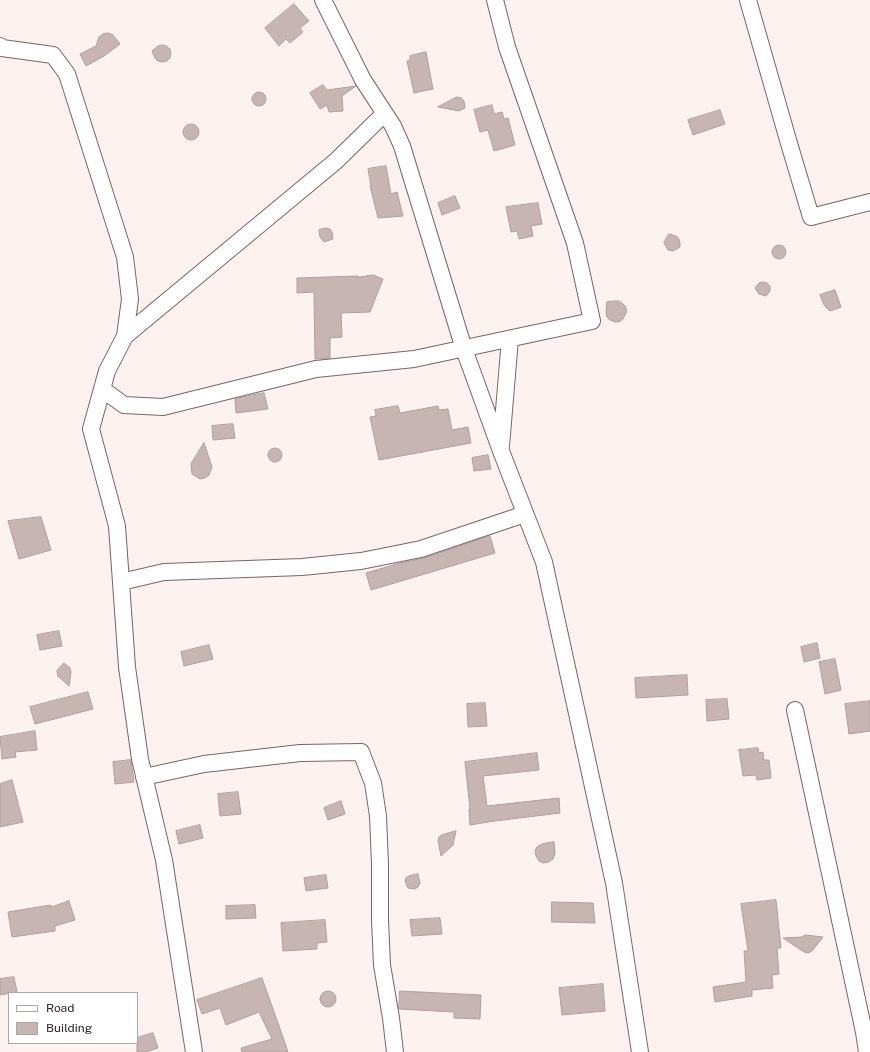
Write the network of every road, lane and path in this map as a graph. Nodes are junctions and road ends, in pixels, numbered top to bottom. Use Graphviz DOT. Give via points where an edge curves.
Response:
graph roads {
  1 [pos="323,0"];
  2 [pos="495,0"];
  3 [pos="748,0"];
  4 [pos="0,46"];
  5 [pos="384,114"];
  6 [pos="870,202"];
  7 [pos="124,336"];
  8 [pos="510,340"];
  9 [pos="464,349"];
  10 [pos="102,389"];
  11 [pos="501,451"];
  12 [pos="525,514"];
  13 [pos="121,582"];
  14 [pos="795,710"];
  15 [pos="144,777"];
  16 [pos="194,1052"];
  17 [pos="395,1052"];
  18 [pos="640,1052"];
  19 [pos="867,1052"];
  1 -- 5 [label="street" via="363,80"];
  2 -- 8 [label="street" via="507,47 575,243 592,321"];
  3 -- 6 [label="street" via="811,217"];
  4 -- 7 [label="street" via="53,55 67,74 125,257 130,299"];
  5 -- 7 [label="street" via="336,161"];
  5 -- 9 [label="street" via="402,146"];
  7 -- 10 [label="street" via="107,371"];
  8 -- 9 [label="street"];
  8 -- 11 [label="street"];
  9 -- 10 [label="street" via="414,359 316,370 163,407 124,405"];
  9 -- 11 [label="street"];
  10 -- 13 [label="street" via="91,429 117,526"];
  11 -- 12 [label="street"];
  12 -- 13 [label="street" via="421,549 361,560 302,567 164,572"];
  12 -- 18 [label="street" via="544,562 614,883"];
  13 -- 15 [label="street" via="127,667"];
  14 -- 19 [label="street"];
  15 -- 16 [label="street" via="164,860"];
  15 -- 17 [label="street" via="204,764 300,753 361,752 374,783 378,816 382,965"];
}
